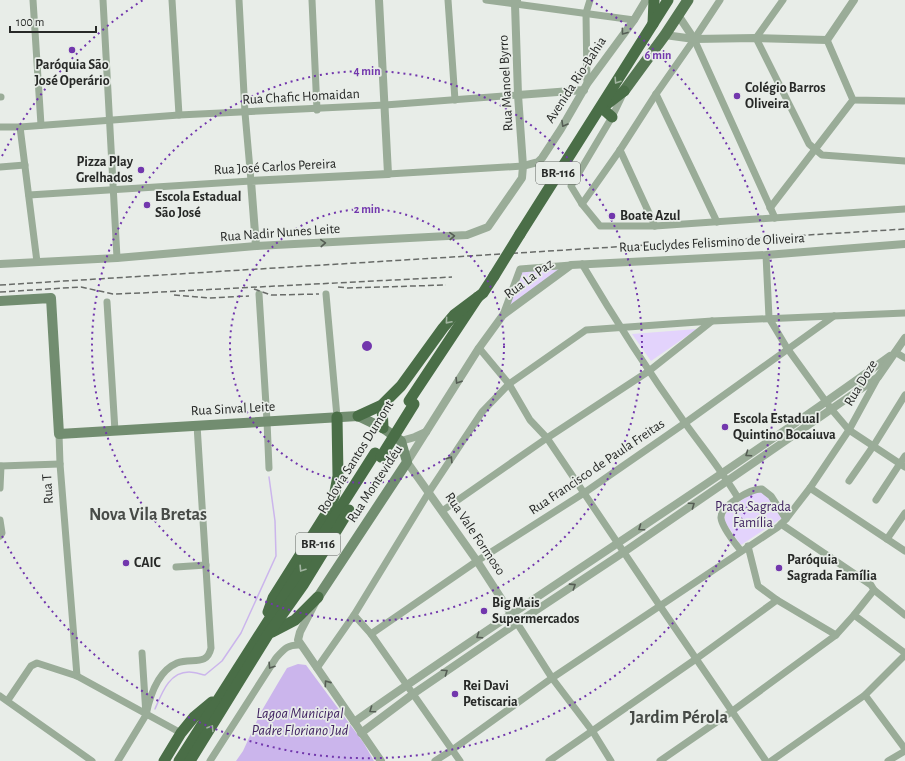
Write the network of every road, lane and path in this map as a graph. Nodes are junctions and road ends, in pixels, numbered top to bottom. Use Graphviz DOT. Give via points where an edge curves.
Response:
graph roads {
  1 [pos="33,0"];
  2 [pos="103,0"];
  3 [pos="172,0"];
  4 [pos="239,0"];
  5 [pos="312,0"];
  6 [pos="379,0"];
  7 [pos="448,0"];
  8 [pos="486,0"];
  9 [pos="590,0"];
  10 [pos="646,0"];
  11 [pos="654,0"];
  12 [pos="668,0"];
  13 [pos="688,0"];
  14 [pos="720,0"];
  15 [pos="782,0"];
  16 [pos="854,0"];
  17 [pos="516,2"];
  18 [pos="586,13"];
  19 [pos="678,16"];
  20 [pos="634,20"];
  21 [pos="653,24"];
  22 [pos="666,35"];
  23 [pos="756,38"];
  24 [pos="694,39"];
  25 [pos="827,40"];
  26 [pos="585,87"];
  27 [pos="624,91"];
  28 [pos="656,94"];
  29 [pos="518,95"];
  30 [pos="455,100"];
  31 [pos="852,100"];
  32 [pos="905,101"];
  33 [pos="385,105"];
  34 [pos="317,110"];
  35 [pos="599,110"];
  36 [pos="245,113"];
  37 [pos="179,115"];
  38 [pos="612,117"];
  39 [pos="109,120"];
  40 [pos="41,125"];
  41 [pos="0,127"];
  42 [pos="20,127"];
  43 [pos="815,149"];
  44 [pos="620,150"];
  45 [pos="905,160"];
  46 [pos="25,165"];
  47 [pos="523,166"];
  48 [pos="0,167"];
  49 [pos="388,174"];
  50 [pos="251,181"];
  51 [pos="113,190"];
  52 [pos="29,195"];
  53 [pos="582,204"];
  54 [pos="770,208"];
  55 [pos="905,209"];
  56 [pos="775,218"];
  57 [pos="717,222"];
  58 [pos="655,226"];
  59 [pos="905,244"];
  60 [pos="256,246"];
  61 [pos="766,255"];
  62 [pos="117,258"];
  63 [pos="37,262"];
  64 [pos="0,264"];
  65 [pos="582,264"];
  66 [pos="571,265"];
  67 [pos="520,269"];
  68 [pos="259,294"];
  69 [pos="326,294"];
  70 [pos="481,295"];
  71 [pos="0,302"];
  72 [pos="108,302"];
  73 [pos="905,313"];
  74 [pos="503,315"];
  75 [pos="834,316"];
  76 [pos="769,318"];
  77 [pos="712,321"];
  78 [pos="620,327"];
  79 [pos="905,338"];
  80 [pos="479,348"];
  81 [pos="787,348"];
  82 [pos="895,352"];
  83 [pos="905,358"];
  84 [pos="649,371"];
  85 [pos="878,377"];
  86 [pos="509,384"];
  87 [pos="905,395"];
  88 [pos="826,402"];
  89 [pos="382,405"];
  90 [pos="832,410"];
  91 [pos="358,416"];
  92 [pos="337,417"];
  93 [pos="267,421"];
  94 [pos="685,423"];
  95 [pos="197,425"];
  96 [pos="382,428"];
  97 [pos="849,430"];
  98 [pos="115,431"];
  99 [pos="426,431"];
  100 [pos="59,434"];
  101 [pos="548,438"];
  102 [pos="401,441"];
  103 [pos="874,445"];
  104 [pos="378,455"];
  105 [pos="905,456"];
  106 [pos="407,462"];
  107 [pos="60,464"];
  108 [pos="903,465"];
  109 [pos="0,466"];
  110 [pos="268,468"];
  111 [pos="722,472"];
  112 [pos="728,480"];
  113 [pos="850,481"];
  114 [pos="0,488"];
  115 [pos="810,488"];
  116 [pos="429,492"];
  117 [pos="584,493"];
  118 [pos="738,498"];
  119 [pos="876,500"];
  120 [pos="442,512"];
  121 [pos="905,513"];
  122 [pos="0,520"];
  123 [pos="784,521"];
  124 [pos="0,536"];
  125 [pos="887,539"];
  126 [pos="618,543"];
  127 [pos="748,546"];
  128 [pos="741,551"];
  129 [pos="905,551"];
  130 [pos="624,552"];
  131 [pos="477,561"];
  132 [pos="206,564"];
  133 [pos="176,567"];
  134 [pos="303,585"];
  135 [pos="874,590"];
  136 [pos="318,597"];
  137 [pos="777,600"];
  138 [pos="660,606"];
  139 [pos="511,614"];
  140 [pos="354,615"];
  141 [pos="905,615"];
  142 [pos="854,616"];
  143 [pos="517,623"];
  144 [pos="264,634"];
  145 [pos="371,634"];
  146 [pos="836,635"];
  147 [pos="301,645"];
  148 [pos="142,653"];
  149 [pos="905,654"];
  150 [pos="696,659"];
  151 [pos="317,668"];
  152 [pos="77,676"];
  153 [pos="552,678"];
  154 [pos="407,685"];
  155 [pos="221,694"];
  156 [pos="413,694"];
  157 [pos="865,695"];
  158 [pos="0,696"];
  159 [pos="8,700"];
  160 [pos="731,712"];
  161 [pos="146,715"];
  162 [pos="354,722"];
  163 [pos="361,732"];
  164 [pos="593,732"];
  165 [pos="181,733"];
  166 [pos="452,750"];
  167 [pos="905,750"];
  168 [pos="92,761"];
  169 [pos="118,761"];
  170 [pos="164,761"];
  171 [pos="179,761"];
  172 [pos="190,761"];
  173 [pos="210,761"];
  174 [pos="381,761"];
  175 [pos="435,761"];
  176 [pos="460,761"];
  177 [pos="549,761"];
  178 [pos="611,761"];
  179 [pos="660,761"];
  180 [pos="766,761"];
  181 [pos="771,761"];
  182 [pos="890,761"];
  1 -- 40 [label="street"];
  2 -- 39 [label="street"];
  3 -- 37 [label="street"];
  4 -- 36 [label="street"];
  5 -- 34 [label="street"];
  6 -- 33 [label="street"];
  7 -- 30 [label="street"];
  8 -- 17 [label="street"];
  9 -- 18 [label="street"];
  10 -- 20 [label="street, Avenida Rio-Bahia"];
  11 -- 21 [label="highway"];
  12 -- 21 [label="highway, Rodovia Santos Dumont / BR-116"];
  13 -- 19 [label="main road"];
  14 -- 24 [label="street"];
  15 -- 23 [label="street"];
  16 -- 25 [label="street"];
  17 -- 18 [label="street"];
  17 -- 29 [label="street, Rua Manoel Byrro"];
  18 -- 20 [label="street"];
  18 -- 26 [label="street"];
  19 -- 22 [label="main road"];
  19 -- 24 [label="street"];
  20 -- 26 [label="street, Avenida Rio-Bahia, one-way"];
  21 -- 35 [label="highway, Rodovia Santos Dumont / BR-116, one-way"];
  22 -- 24 [label="street"];
  22 -- 27 [label="main road"];
  23 -- 24 [label="street"];
  23 -- 25 [label="street"];
  23 -- 43 [label="street" via="809,144"];
  24 -- 28 [label="street"];
  24 -- 54 [label="street"];
  25 -- 31 [label="street"];
  26 -- 29 [label="street, Rua Chafic Homaidan"];
  26 -- 47 [label="street, Avenida Rio-Bahia, one-way" via="562,129 542,158 538,162"];
  27 -- 35 [label="highway"];
  27 -- 38 [label="street"];
  28 -- 44 [label="street"];
  28 -- 57 [label="street"];
  29 -- 30 [label="street, Rua Chafic Homaidan"];
  29 -- 47 [label="street, Rua Manoel Byrro"];
  30 -- 33 [label="street, Rua Chafic Homaidan"];
  31 -- 32 [label="street"];
  31 -- 43 [label="street"];
  33 -- 34 [label="street, Rua Chafic Homaidan"];
  33 -- 49 [label="street"];
  34 -- 36 [label="street, Rua Chafic Homaidan"];
  35 -- 38 [label="highway"];
  35 -- 70 [label="highway, Rodovia Santos Dumont / BR-116, bridge"];
  36 -- 37 [label="street, Rua Chafic Homaidan"];
  36 -- 50 [label="street"];
  37 -- 39 [label="street, Rua Chafic Homaidan"];
  38 -- 53 [label="street" via="571,186"];
  39 -- 40 [label="street, Rua Chafic Homaidan"];
  39 -- 51 [label="street"];
  40 -- 42 [label="street, Rua Chafic Homaidan"];
  41 -- 42 [label="street, Rua Chafic Homaidan"];
  42 -- 46 [label="street"];
  43 -- 45 [label="street" via="822,155"];
  43 -- 54 [label="street"];
  44 -- 53 [label="street"];
  44 -- 58 [label="street"];
  46 -- 48 [label="street"];
  46 -- 52 [label="street"];
  47 -- 49 [label="street, Rua José Carlos Pereira"];
  60 -- 47 [label="street, Rua Nadir Nunes Leite, one-way" via="466,235 488,227 522,178"];
  49 -- 50 [label="street, Rua José Carlos Pereira"];
  50 -- 51 [label="street, Rua José Carlos Pereira"];
  50 -- 60 [label="street"];
  51 -- 52 [label="street, Rua José Carlos Pereira"];
  51 -- 62 [label="street"];
  52 -- 63 [label="street"];
  53 -- 58 [label="street" via="600,226"];
  54 -- 56 [label="street"];
  55 -- 56 [label="street"];
  56 -- 57 [label="street"];
  57 -- 58 [label="street"];
  59 -- 61 [label="street, Rua Euclydes Felismino de Oliveira"];
  60 -- 62 [label="street, Rua Nadir Nunes Leite"];
  61 -- 65 [label="street, Rua Euclydes Felismino de Oliveira"];
  61 -- 76 [label="street"];
  62 -- 63 [label="street, Rua Nadir Nunes Leite"];
  63 -- 64 [label="street, Rua Nadir Nunes Leite"];
  65 -- 66 [label="street, Rua Euclydes Felismino de Oliveira"];
  65 -- 78 [label="street"];
  66 -- 67 [label="street, Rua Euclydes Felismino de Oliveira"];
  66 -- 74 [label="street, Rua La Paz"];
  67 -- 74 [label="street, Rua Montevidéu"];
  68 -- 93 [label="street"];
  69 -- 92 [label="street"];
  70 -- 89 [label="highway, one-way" via="454,315 404,381"];
  70 -- 104 [label="highway, Rodovia Santos Dumont / BR-116, bridge" via="484,298"];
  71 -- 100 [label="main road, Rua T" via="51,298"];
  72 -- 98 [label="street"];
  73 -- 75 [label="street"];
  74 -- 80 [label="street, Rua Montevidéu"];
  75 -- 76 [label="street"];
  75 -- 81 [label="street, Rua Francisco de Paula Freitas"];
  76 -- 77 [label="street"];
  76 -- 81 [label="street"];
  77 -- 78 [label="street"];
  77 -- 84 [label="street"];
  78 -- 84 [label="street"];
  78 -- 86 [label="street" via="586,330"];
  79 -- 82 [label="street, Rua Doze"];
  80 -- 86 [label="street"];
  80 -- 99 [label="street, Rua Montevidéu, one-way"];
  81 -- 88 [label="street"];
  81 -- 94 [label="street, Rua Francisco de Paula Freitas"];
  82 -- 83 [label="street"];
  82 -- 85 [label="street, Rua Doze"];
  82 -- 88 [label="street"];
  84 -- 94 [label="street"];
  84 -- 101 [label="street"];
  85 -- 90 [label="street"];
  85 -- 97 [label="street, Rua Doze"];
  86 -- 101 [label="street" via="530,420"];
  116 -- 86 [label="street, one-way" via="482,412"];
  87 -- 103 [label="street"];
  88 -- 90 [label="street"];
  88 -- 111 [label="street, one-way"];
  89 -- 91 [label="highway"];
  89 -- 96 [label="highway"];
  90 -- 97 [label="street"];
  90 -- 112 [label="street"];
  91 -- 92 [label="main road, Rua Sinval Leite"];
  91 -- 96 [label="main road, Rua Sinval Leite"];
  92 -- 93 [label="main road, Rua Sinval Leite"];
  92 -- 144 [label="highway" via="338,476 334,497 273,598"];
  93 -- 95 [label="main road, Rua Sinval Leite"];
  93 -- 110 [label="street"];
  94 -- 111 [label="street"];
  94 -- 117 [label="street, Rua Francisco de Paula Freitas"];
  95 -- 98 [label="main road, Rua Sinval Leite"];
  95 -- 132 [label="street"];
  96 -- 102 [label="main road, Rua Sinval Leite"];
  97 -- 103 [label="street"];
  97 -- 115 [label="street, Rua Doze"];
  98 -- 100 [label="main road, Rua Sinval Leite"];
  99 -- 102 [label="street"];
  99 -- 106 [label="street, Rua Montevidéu"];
  100 -- 107 [label="street, Rua T"];
  101 -- 117 [label="street"];
  101 -- 120 [label="street"];
  102 -- 106 [label="main road, Rua Vale Formoso"];
  103 -- 108 [label="street"];
  103 -- 113 [label="street"];
  104 -- 134 [label="highway, Rodovia Santos Dumont / BR-116"];
  104 -- 144 [label="highway, Rodovia Santos Dumont / BR-116, one-way"];
  105 -- 108 [label="street"];
  106 -- 116 [label="street, Rua Vale Formoso"];
  106 -- 136 [label="main road, Rua Montevidéu"];
  107 -- 109 [label="street"];
  107 -- 152 [label="street, Rua T"];
  108 -- 119 [label="street"];
  109 -- 114 [label="street"];
  111 -- 112 [label="street"];
  111 -- 126 [label="street, one-way"];
  112 -- 118 [label="street"];
  130 -- 112 [label="street, one-way"];
  115 -- 123 [label="street, Rua Doze"];
  115 -- 125 [label="street"];
  116 -- 120 [label="street, Rua Vale Formoso"];
  116 -- 140 [label="street"];
  117 -- 126 [label="street"];
  117 -- 131 [label="street, Rua Francisco de Paula Freitas"];
  118 -- 123 [label="street" via="751,490 762,488 771,496"];
  118 -- 128 [label="street" via="724,510 721,519"];
  120 -- 131 [label="street, Rua Vale Formoso"];
  121 -- 125 [label="street"];
  122 -- 124 [label="street"];
  123 -- 127 [label="street, Rua Doze"];
  123 -- 135 [label="street"];
  125 -- 129 [label="street"];
  126 -- 130 [label="street"];
  126 -- 139 [label="street"];
  127 -- 128 [label="street, Rua Doze"];
  127 -- 137 [label="street" via="758,586"];
  128 -- 138 [label="street, Rua Doze"];
  130 -- 138 [label="street"];
  143 -- 130 [label="street, one-way"];
  131 -- 139 [label="street, Rua Vale Formoso"];
  131 -- 145 [label="street, Rua Francisco de Paula Freitas"];
  132 -- 133 [label="street"];
  132 -- 161 [label="street" via="210,655 204,660 178,662 167,669 158,680 149,700"];
  134 -- 136 [label="highway" via="302,591 306,596 312,599"];
  134 -- 144 [label="highway, Rodovia Santos Dumont / BR-116"];
  135 -- 141 [label="street"];
  135 -- 142 [label="street"];
  136 -- 144 [label="highway" via="295,620"];
  136 -- 147 [label="street, Rua Montevidéu" via="300,632 298,640"];
  137 -- 146 [label="street"];
  137 -- 150 [label="street"];
  138 -- 150 [label="street"];
  138 -- 153 [label="street, Rua Doze"];
  139 -- 143 [label="street, Rua Vale Formoso"];
  139 -- 154 [label="street, one-way"];
  140 -- 145 [label="street"];
  140 -- 151 [label="street"];
  142 -- 146 [label="street"];
  142 -- 149 [label="street"];
  143 -- 153 [label="street, Rua Vale Formoso"];
  156 -- 143 [label="street, one-way"];
  144 -- 155 [label="highway, Rodovia Santos Dumont / BR-116"];
  172 -- 144 [label="highway, Rodovia Santos Dumont / BR-116, one-way"];
  145 -- 154 [label="street"];
  146 -- 160 [label="street"];
  147 -- 151 [label="street"];
  147 -- 173 [label="street, one-way" via="294,644 286,648 276,658"];
  148 -- 161 [label="street"];
  149 -- 157 [label="street"];
  150 -- 160 [label="street"];
  150 -- 164 [label="street"];
  162 -- 151 [label="street, one-way"];
  152 -- 159 [label="street" via="37,663 31,666"];
  152 -- 161 [label="street"];
  153 -- 164 [label="street, Rua Vale Formoso"];
  153 -- 166 [label="street, Rua Doze"];
  154 -- 156 [label="street"];
  154 -- 162 [label="street, one-way"];
  155 -- 165 [label="highway" via="194,717"];
  155 -- 171 [label="highway, Rodovia Santos Dumont / BR-116"];
  156 -- 163 [label="street"];
  156 -- 166 [label="street"];
  157 -- 167 [label="street"];
  157 -- 181 [label="street"];
  158 -- 159 [label="street"];
  159 -- 168 [label="street"];
  160 -- 179 [label="street"];
  160 -- 180 [label="street"];
  161 -- 165 [label="street"];
  161 -- 169 [label="street"];
  162 -- 163 [label="street"];
  163 -- 174 [label="street"];
  164 -- 177 [label="street"];
  164 -- 178 [label="street, Rua Vale Formoso"];
  165 -- 170 [label="highway"];
  166 -- 175 [label="street, Rua Doze"];
  166 -- 176 [label="street"];
  167 -- 182 [label="street"];
}
